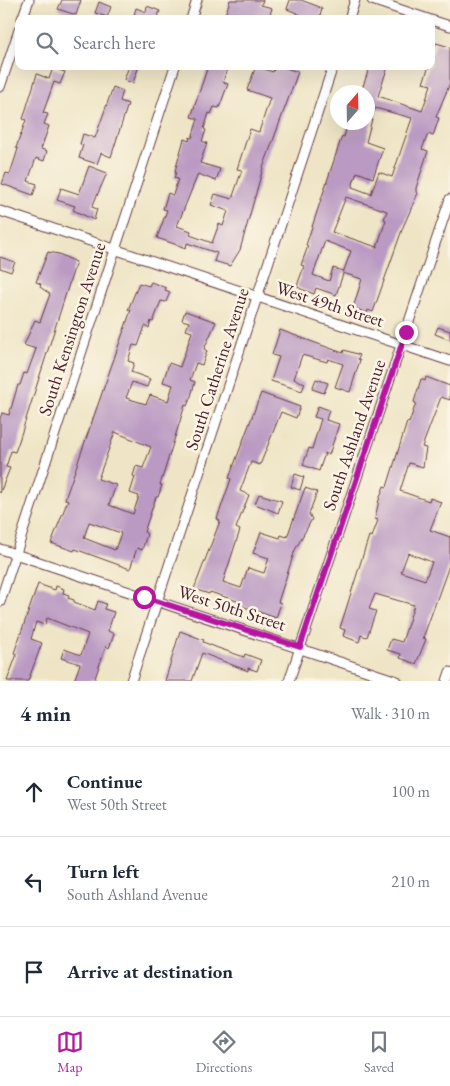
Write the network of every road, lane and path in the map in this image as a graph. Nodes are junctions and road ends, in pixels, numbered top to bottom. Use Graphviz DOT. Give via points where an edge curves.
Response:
graph roads {
  1 [pos="29,0"];
  2 [pos="197,0"];
  3 [pos="355,0"];
  4 [pos="372,0"];
  5 [pos="23,15"];
  6 [pos="192,15"];
  7 [pos="350,15"];
  8 [pos="416,15"];
  9 [pos="435,21"];
  10 [pos="450,26"];
  11 [pos="15,42"];
  12 [pos="175,70"];
  13 [pos="332,70"];
  14 [pos="0,87"];
  15 [pos="450,199"];
  16 [pos="0,211"];
  17 [pos="116,250"];
  18 [pos="257,297"];
  19 [pos="402,345"];
  20 [pos="450,361"];
  21 [pos="0,549"];
  22 [pos="16,554"];
  23 [pos="157,601"];
  24 [pos="0,602"];
  25 [pos="300,647"];
  26 [pos="450,672"];
  27 [pos="131,681"];
  28 [pos="289,681"];
  29 [pos="397,681"];
  30 [pos="447,681"];
  1 -- 5 [label="street"];
  2 -- 6 [label="street"];
  3 -- 7 [label="street"];
  4 -- 8 [label="street"];
  9 -- 10 [label="street"];
  11 -- 14 [label="street"];
  12 -- 17 [label="street, South Kensington Avenue"];
  13 -- 18 [label="street, South Catherine Avenue"];
  15 -- 19 [label="street, South Ashland Avenue"];
  16 -- 17 [label="street, West 49th Street"];
  17 -- 18 [label="street, West 49th Street"];
  17 -- 22 [label="street, South Kensington Avenue"];
  18 -- 19 [label="street, West 49th Street"];
  18 -- 23 [label="street, South Catherine Avenue"];
  19 -- 20 [label="street, West 49th Street"];
  19 -- 25 [label="street, South Ashland Avenue"];
  21 -- 22 [label="street, West 50th Street"];
  22 -- 23 [label="street, West 50th Street"];
  22 -- 24 [label="street, South Kensington Avenue"];
  23 -- 25 [label="street, West 50th Street"];
  23 -- 27 [label="street, South Catherine Avenue"];
  25 -- 28 [label="street, South Ashland Avenue"];
  25 -- 29 [label="street, West 50th Street"];
  26 -- 30 [label="street"];
}
